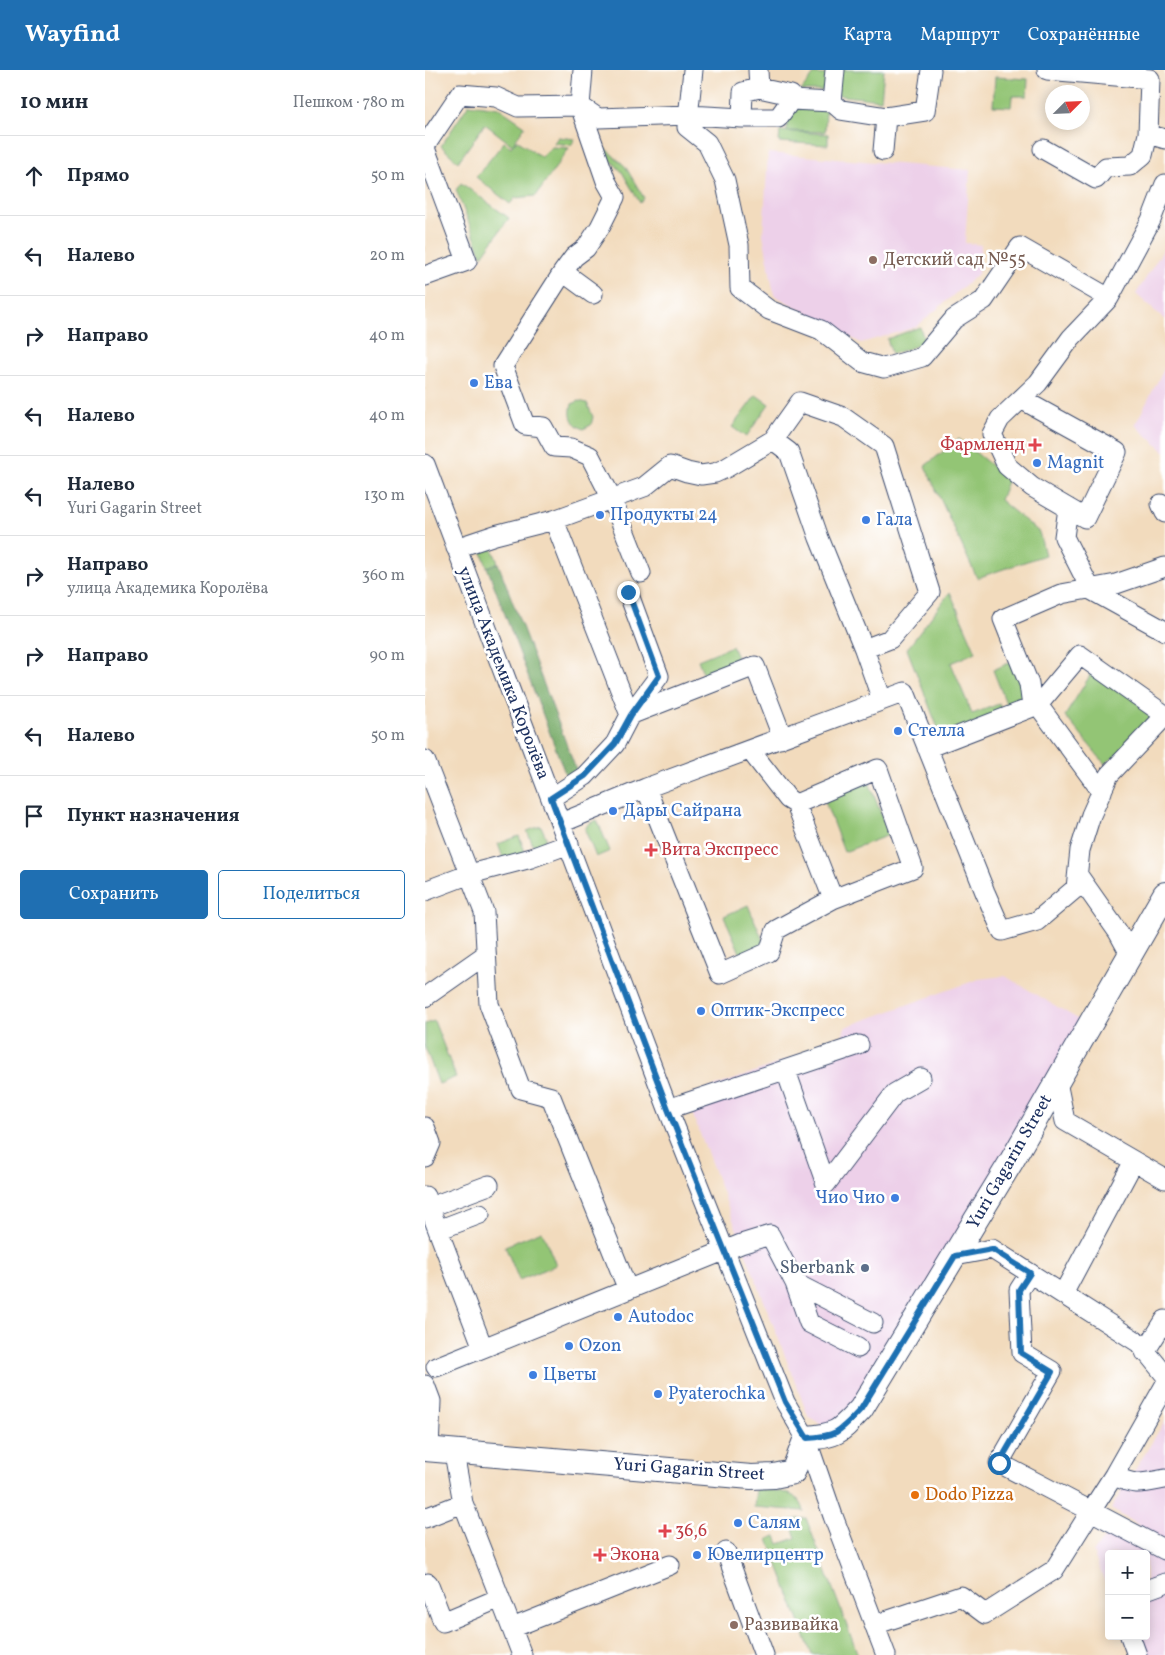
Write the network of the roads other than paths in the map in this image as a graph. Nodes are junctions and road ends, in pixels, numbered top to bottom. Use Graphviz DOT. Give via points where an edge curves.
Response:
graph roads {
  1 [pos="583,70"];
  2 [pos="693,70"];
  3 [pos="835,70"];
  4 [pos="931,70"];
  5 [pos="1047,70"];
  6 [pos="1151,74"];
  7 [pos="758,79"];
  8 [pos="791,100"];
  9 [pos="832,102"];
  10 [pos="580,106"];
  11 [pos="689,115"];
  12 [pos="887,117"];
  13 [pos="742,118"];
  14 [pos="1156,136"];
  15 [pos="425,147"];
  16 [pos="1043,149"];
  17 [pos="883,151"];
  18 [pos="1165,184"];
  19 [pos="563,272"];
  20 [pos="425,276"];
  21 [pos="593,294"];
  22 [pos="1109,298"];
  23 [pos="1021,399"];
  24 [pos="773,440"];
  25 [pos="425,464"];
  26 [pos="611,497"];
  27 [pos="1068,508"];
  28 [pos="553,520"];
  29 [pos="456,548"];
  30 [pos="1165,567"];
  31 [pos="641,573"];
  32 [pos="1091,590"];
  33 [pos="628,592"];
  34 [pos="1165,631"];
  35 [pos="864,649"];
  36 [pos="882,700"];
  37 [pos="1035,706"];
  38 [pos="631,715"];
  39 [pos="1165,715"];
  40 [pos="780,739"];
  41 [pos="927,748"];
  42 [pos="750,750"];
  43 [pos="425,760"];
  44 [pos="647,788"];
  45 [pos="1102,792"];
  46 [pos="551,798"];
  47 [pos="796,804"];
  48 [pos="561,823"];
  49 [pos="569,844"];
  50 [pos="470,874"];
  51 [pos="1077,875"];
  52 [pos="425,891"];
  53 [pos="1165,894"];
  54 [pos="833,899"];
  55 [pos="1129,954"];
  56 [pos="485,955"];
  57 [pos="425,997"];
  58 [pos="859,1045"];
  59 [pos="786,1070"];
  60 [pos="921,1078"];
  61 [pos="1057,1082"];
  62 [pos="668,1109"];
  63 [pos="425,1126"];
  64 [pos="425,1157"];
  65 [pos="1134,1161"];
  66 [pos="1165,1179"];
  67 [pos="489,1186"];
  68 [pos="427,1202"];
  69 [pos="480,1214"];
  70 [pos="438,1230"];
  71 [pos="724,1251"];
  72 [pos="955,1256"];
  73 [pos="1030,1273"];
  74 [pos="795,1283"];
  75 [pos="628,1290"];
  76 [pos="1063,1294"];
  77 [pos="1165,1320"];
  78 [pos="873,1323"];
  79 [pos="483,1348"];
  80 [pos="858,1348"];
  81 [pos="1145,1352"];
  82 [pos="436,1367"];
  83 [pos="1165,1375"];
  84 [pos="425,1385"];
  85 [pos="1165,1385"];
  86 [pos="807,1438"];
  87 [pos="427,1450"];
  88 [pos="454,1453"];
  89 [pos="1114,1475"];
  90 [pos="1165,1479"];
  91 [pos="463,1503"];
  92 [pos="1091,1511"];
  93 [pos="425,1518"];
  94 [pos="1165,1550"];
  95 [pos="726,1552"];
  96 [pos="670,1565"];
  97 [pos="1165,1583"];
  98 [pos="425,1584"];
  99 [pos="1150,1589"];
  100 [pos="500,1598"];
  101 [pos="875,1626"];
  102 [pos="512,1628"];
  103 [pos="1131,1640"];
  104 [pos="522,1655"];
  105 [pos="764,1655"];
  106 [pos="886,1655"];
  107 [pos="1137,1655"];
  1 -- 10 [label="street"];
  2 -- 11 [label="street"];
  3 -- 9 [label="street"];
  4 -- 12 [label="street" via="925,111"];
  5 -- 6 [label="street"];
  6 -- 14 [label="street"];
  7 -- 8 [label="street" via="791,95"];
  7 -- 13 [label="street" via="743,92"];
  8 -- 9 [label="street"];
  8 -- 13 [label="street" via="778,118"];
  9 -- 12 [label="street" via="841,110"];
  10 -- 11 [label="street" via="598,118"];
  10 -- 15 [label="street" via="518,107 496,97 459,94"];
  10 -- 19 [label="street" via="615,198 600,227"];
  11 -- 13 [label="street"];
  11 -- 22 [label="street" via="687,127 707,143 725,180 739,245 740,288 769,310 821,330 862,362 884,368 921,358 954,319 984,300 1020,247"];
  12 -- 17 [label="street"];
  14 -- 16 [label="street" via="1143,156 1130,166 1106,167 1096,179"];
  15 -- 20 [label="street" via="467,261"];
  18 -- 22 [label="street" via="1151,220"];
  19 -- 21 [label="street"];
  19 -- 26 [label="street" via="503,366 525,425 543,427 554,447 571,448 590,456"];
  22 -- 23 [label="street"];
  23 -- 27 [label="street" via="1000,419 992,434 1007,466 1032,487"];
  23 -- 27 [label="street" via="1117,452 1085,518"];
  24 -- 26 [label="street" via="715,473 687,472 674,461 644,487"];
  24 -- 35 [label="street" via="789,452 819,538"];
  24 -- 35 [label="street" via="799,402 843,417 884,446 930,592 890,639"];
  25 -- 29 [label="street, улица Академика Королёва"];
  26 -- 28 [label="street"];
  26 -- 31 [label="street"];
  27 -- 32 [label="street" via="1065,537"];
  28 -- 29 [label="street" via="495,534"];
  28 -- 38 [label="street"];
  29 -- 46 [label="street, улица Академика Королёва"];
  30 -- 32 [label="street"];
  32 -- 34 [label="street"];
  32 -- 37 [label="street" via="1061,594 1003,619"];
  33 -- 38 [label="street" via="659,676"];
  35 -- 36 [label="street"];
  36 -- 40 [label="street"];
  36 -- 41 [label="street" via="905,692"];
  37 -- 39 [label="street" via="1080,655"];
  37 -- 41 [label="street"];
  37 -- 45 [label="street"];
  38 -- 40 [label="street" via="755,666 780,731"];
  38 -- 46 [label="street" via="615,744 585,776"];
  39 -- 45 [label="street" via="1109,775"];
  40 -- 42 [label="street"];
  41 -- 51 [label="street" via="1002,931 1037,921 1076,888"];
  42 -- 44 [label="street"];
  42 -- 47 [label="street" via="788,799"];
  43 -- 50 [label="street"];
  44 -- 48 [label="street"];
  44 -- 54 [label="street" via="720,974 769,952 776,930"];
  45 -- 51 [label="street" via="1080,850"];
  46 -- 48 [label="street, улица Академика Королёва"];
  47 -- 54 [label="street"];
  47 -- 54 [label="street" via="878,769 913,868"];
  48 -- 49 [label="street, улица Академика Королёва"];
  49 -- 50 [label="street"];
  49 -- 62 [label="street, улица Академика Королёва"];
  50 -- 52 [label="street"];
  50 -- 56 [label="street" via="484,912"];
  51 -- 55 [label="street" via="1118,932"];
  53 -- 55 [label="main road, Yuri Gagarin Street"];
  55 -- 61 [label="main road, Yuri Gagarin Street"];
  56 -- 57 [label="street"];
  56 -- 75 [label="street" via="489,1004 521,1089 551,1097"];
  58 -- 59 [label="street"];
  59 -- 60 [label="street" via="826,1184 895,1092"];
  59 -- 62 [label="street"];
  61 -- 65 [label="street" via="1065,1121"];
  61 -- 72 [label="main road, Yuri Gagarin Street"];
  62 -- 71 [label="street, улица Академика Королёва"];
  63 -- 64 [label="street" via="431,1143"];
  65 -- 66 [label="street"];
  65 -- 76 [label="street"];
  67 -- 68 [label="street"];
  68 -- 70 [label="street"];
  69 -- 70 [label="street"];
  70 -- 79 [label="street"];
  71 -- 74 [label="street" via="770,1234"];
  71 -- 75 [label="street"];
  71 -- 86 [label="street, улица Академика Королёва" via="785,1402"];
  72 -- 73 [label="street" via="992,1249"];
  72 -- 86 [label="main road, Yuri Gagarin Street" via="861,1409 841,1430 827,1436"];
  73 -- 76 [label="street"];
  73 -- 92 [label="street" via="1019,1290 1021,1353 1052,1372 999,1463"];
  74 -- 78 [label="street"];
  74 -- 80 [label="street" via="809,1323"];
  75 -- 79 [label="street"];
  76 -- 81 [label="street" via="1139,1343"];
  77 -- 81 [label="street"];
  79 -- 82 [label="street"];
  81 -- 83 [label="street"];
  84 -- 87 [label="street" via="431,1401"];
  85 -- 89 [label="street"];
  86 -- 88 [label="main road, Yuri Gagarin Street" via="793,1472 751,1477"];
  86 -- 101 [label="street, улица Академика Королёва"];
  87 -- 88 [label="main road, Yuri Gagarin Street"];
  88 -- 91 [label="street"];
  89 -- 90 [label="street" via="1127,1483"];
  89 -- 92 [label="street"];
  91 -- 93 [label="street"];
  91 -- 100 [label="street"];
  92 -- 94 [label="street"];
  92 -- 101 [label="street" via="1054,1570 985,1614 961,1596"];
  95 -- 105 [label="street"];
  96 -- 102 [label="street"];
  97 -- 99 [label="street"];
  98 -- 100 [label="street" via="428,1583 443,1622"];
  100 -- 102 [label="street"];
  101 -- 106 [label="street, улица Академика Королёва"];
  102 -- 104 [label="street"];
  103 -- 107 [label="street"];
}
